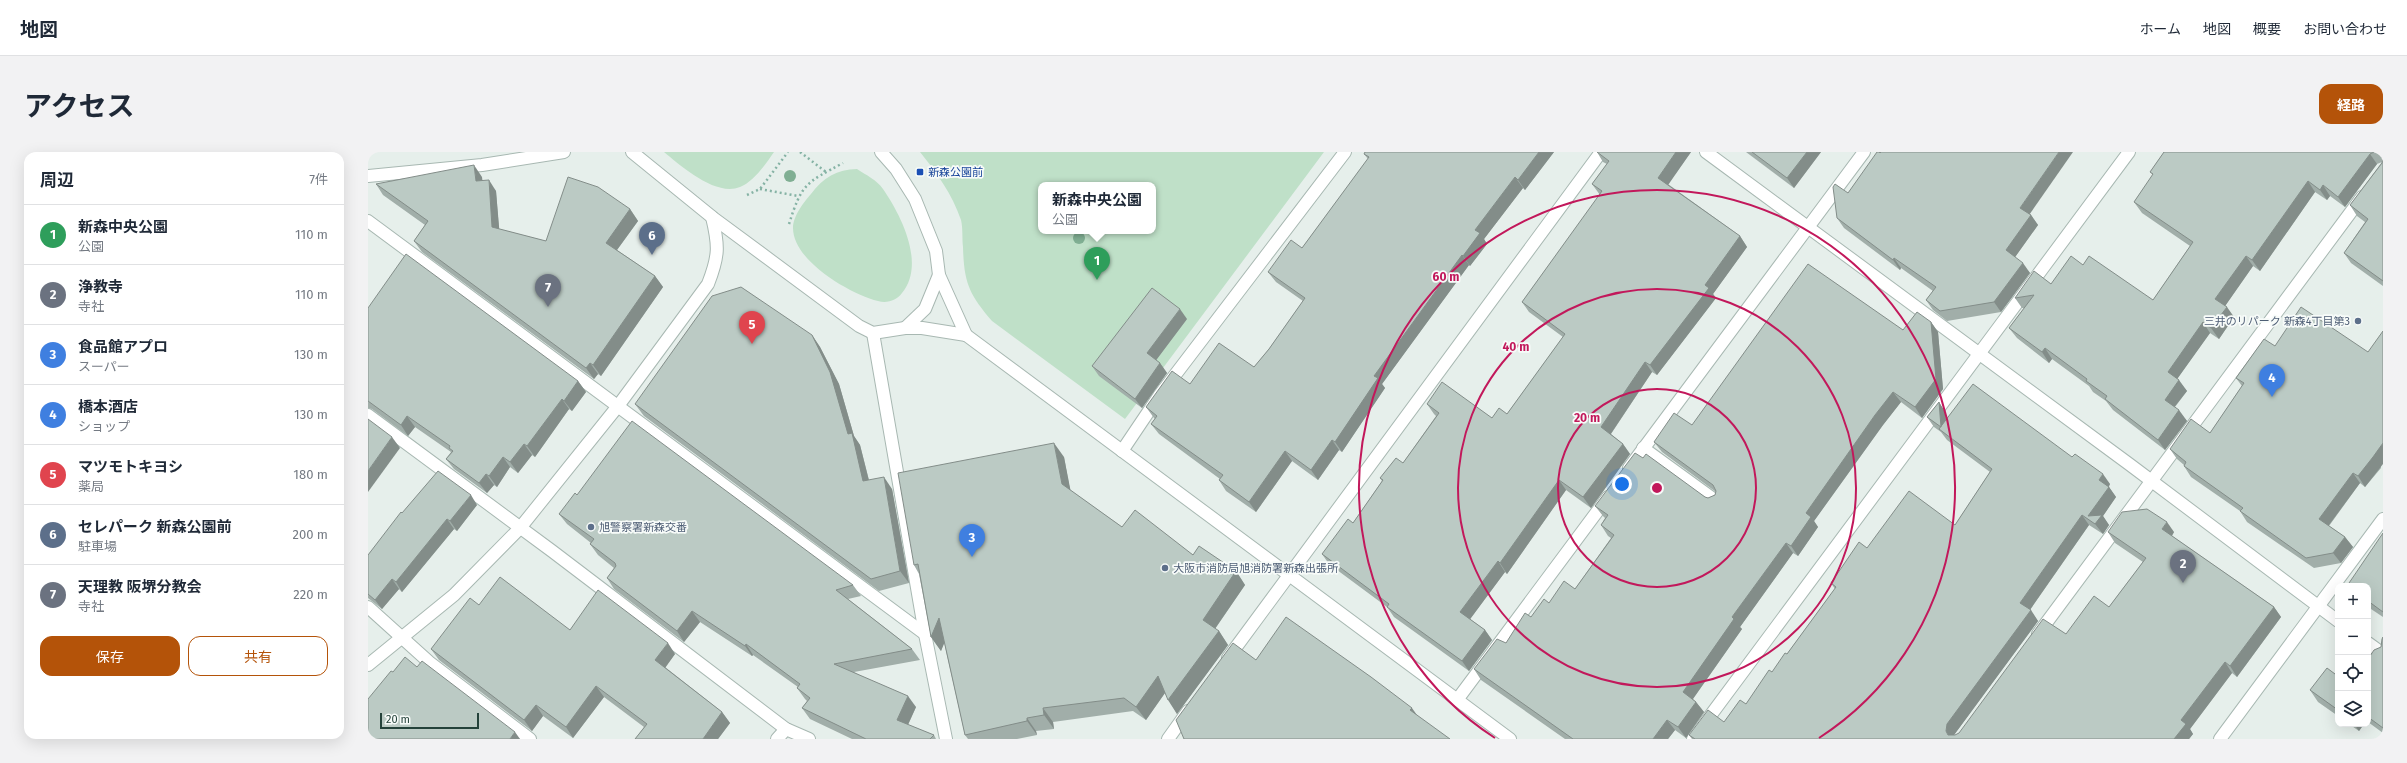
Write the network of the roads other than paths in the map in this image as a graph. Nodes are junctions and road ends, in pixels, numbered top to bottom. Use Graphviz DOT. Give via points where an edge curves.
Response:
graph roads {
  1 [pos="564,152"];
  2 [pos="632,152"];
  3 [pos="881,152"];
  4 [pos="1344,152"];
  5 [pos="1601,152"];
  6 [pos="1706,152"];
  7 [pos="1864,152"];
  8 [pos="2129,152"];
  9 [pos="368,176"];
  10 [pos="2369,189"];
  11 [pos="712,217"];
  12 [pos="368,221"];
  13 [pos="1808,226"];
  14 [pos="939,274"];
  15 [pos="905,328"];
  16 [pos="873,333"];
  17 [pos="966,335"];
  18 [pos="1980,354"];
  19 [pos="618,406"];
  20 [pos="368,415"];
  21 [pos="1644,448"];
  22 [pos="1122,451"];
  23 [pos="2152,481"];
  24 [pos="1716,501"];
  25 [pos="2383,519"];
  26 [pos="520,528"];
  27 [pos="1289,575"];
  28 [pos="2319,605"];
  29 [pos="368,607"];
  30 [pos="2336,619"];
  31 [pos="925,634"];
  32 [pos="403,637"];
  33 [pos="2030,645"];
  34 [pos="2371,645"];
  35 [pos="2383,654"];
  36 [pos="368,665"];
  37 [pos="1223,665"];
  38 [pos="1457,700"];
  39 [pos="1195,702"];
  40 [pos="786,729"];
  41 [pos="2221,738"];
  42 [pos="530,739"];
  43 [pos="777,739"];
  44 [pos="809,739"];
  45 [pos="946,739"];
  46 [pos="1168,739"];
  47 [pos="1510,739"];
  48 [pos="1693,739"];
  1 -- 9 [label="street" via="482,165"];
  2 -- 11 [label="street"];
  3 -- 14 [label="street" via="896,169 915,199 936,251"];
  4 -- 22 [label="street" via="1321,186 1159,396"];
  5 -- 27 [label="street"];
  6 -- 13 [label="street"];
  7 -- 13 [label="street"];
  8 -- 18 [label="street"];
  10 -- 23 [label="street"];
  11 -- 16 [label="street" via="859,326"];
  11 -- 19 [label="street" via="718,242 716,265 708,284"];
  12 -- 19 [label="street"];
  13 -- 18 [label="street"];
  13 -- 21 [label="street"];
  14 -- 15 [label="street" via="924,310"];
  14 -- 17 [label="street"];
  15 -- 16 [label="street"];
  15 -- 17 [label="street"];
  16 -- 31 [label="street"];
  17 -- 22 [label="street"];
  18 -- 23 [label="street"];
  18 -- 48 [label="street"];
  19 -- 26 [label="street"];
  19 -- 31 [label="street"];
  20 -- 26 [label="street"];
  21 -- 24 [label="street"];
  21 -- 38 [label="street"];
  22 -- 27 [label="street"];
  23 -- 28 [label="street"];
  23 -- 33 [label="street"];
  25 -- 28 [label="street"];
  26 -- 32 [label="street" via="454,595"];
  26 -- 40 [label="street"];
  27 -- 37 [label="street"];
  27 -- 38 [label="street"];
  28 -- 30 [label="street"];
  28 -- 41 [label="street"];
  29 -- 32 [label="street"];
  31 -- 45 [label="street"];
  32 -- 36 [label="street"];
  32 -- 42 [label="street" via="429,662"];
  34 -- 35 [label="street"];
  38 -- 47 [label="street"];
  39 -- 46 [label="street"];
  40 -- 43 [label="street"];
  40 -- 44 [label="street"];
}
